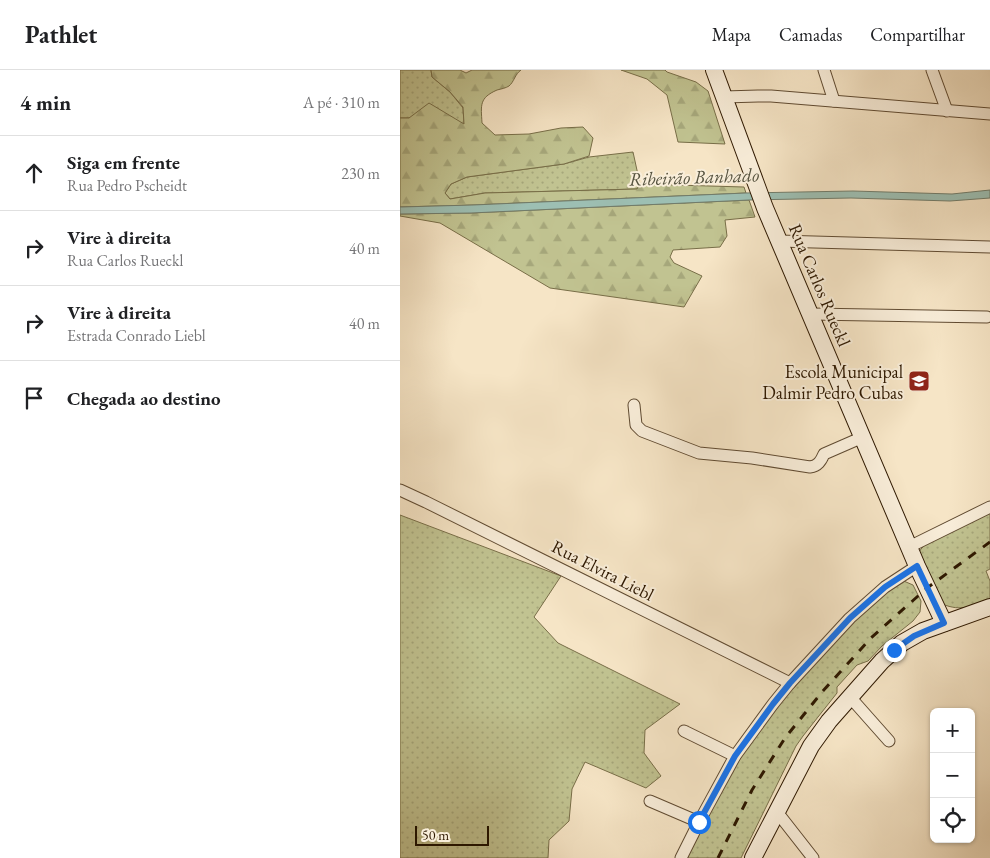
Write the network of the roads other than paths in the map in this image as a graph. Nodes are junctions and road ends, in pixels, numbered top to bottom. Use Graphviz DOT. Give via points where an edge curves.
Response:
graph roads {
  1 [pos="714,70"];
  2 [pos="824,70"];
  3 [pos="932,70"];
  4 [pos="724,97"];
  5 [pos="834,101"];
  6 [pos="947,111"];
  7 [pos="990,114"];
  8 [pos="779,241"];
  9 [pos="990,247"];
  10 [pos="811,314"];
  11 [pos="987,317"];
  12 [pos="634,405"];
  13 [pos="863,437"];
  14 [pos="400,490"];
  15 [pos="990,507"];
  16 [pos="909,547"];
  17 [pos="917,566"];
  18 [pos="990,607"];
  19 [pos="944,623"];
  20 [pos="790,683"];
  21 [pos="850,697"];
  22 [pos="684,732"];
  23 [pos="889,741"];
  24 [pos="735,756"];
  25 [pos="650,801"];
  26 [pos="777,812"];
  27 [pos="699,822"];
  28 [pos="681,858"];
  29 [pos="753,858"];
  30 [pos="813,858"];
  1 -- 4 [label="street, Rua Carlos Rueckl"];
  2 -- 5 [label="street"];
  3 -- 6 [label="street"];
  4 -- 5 [label="street"];
  4 -- 8 [label="street, Rua Carlos Rueckl"];
  5 -- 6 [label="street"];
  6 -- 7 [label="street"];
  8 -- 9 [label="street"];
  8 -- 10 [label="street, Rua Carlos Rueckl"];
  10 -- 11 [label="street"];
  10 -- 13 [label="street, Rua Carlos Rueckl"];
  12 -- 13 [label="street" via="636,424 642,431 699,453 810,467 821,462 824,454"];
  13 -- 16 [label="street, Rua Carlos Rueckl"];
  14 -- 20 [label="street, Rua Elvira Liebl"];
  15 -- 16 [label="street"];
  16 -- 17 [label="street, Rua Carlos Rueckl"];
  17 -- 19 [label="street, Rua Carlos Rueckl"];
  17 -- 20 [label="street" via="885,587 850,618"];
  18 -- 19 [label="street"];
  19 -- 21 [label="street" via="902,643"];
  20 -- 24 [label="street"];
  21 -- 23 [label="street"];
  21 -- 26 [label="street" via="811,746"];
  22 -- 24 [label="street"];
  24 -- 27 [label="street"];
  25 -- 27 [label="street"];
  26 -- 29 [label="street"];
  26 -- 30 [label="street"];
  27 -- 28 [label="street"];
}
